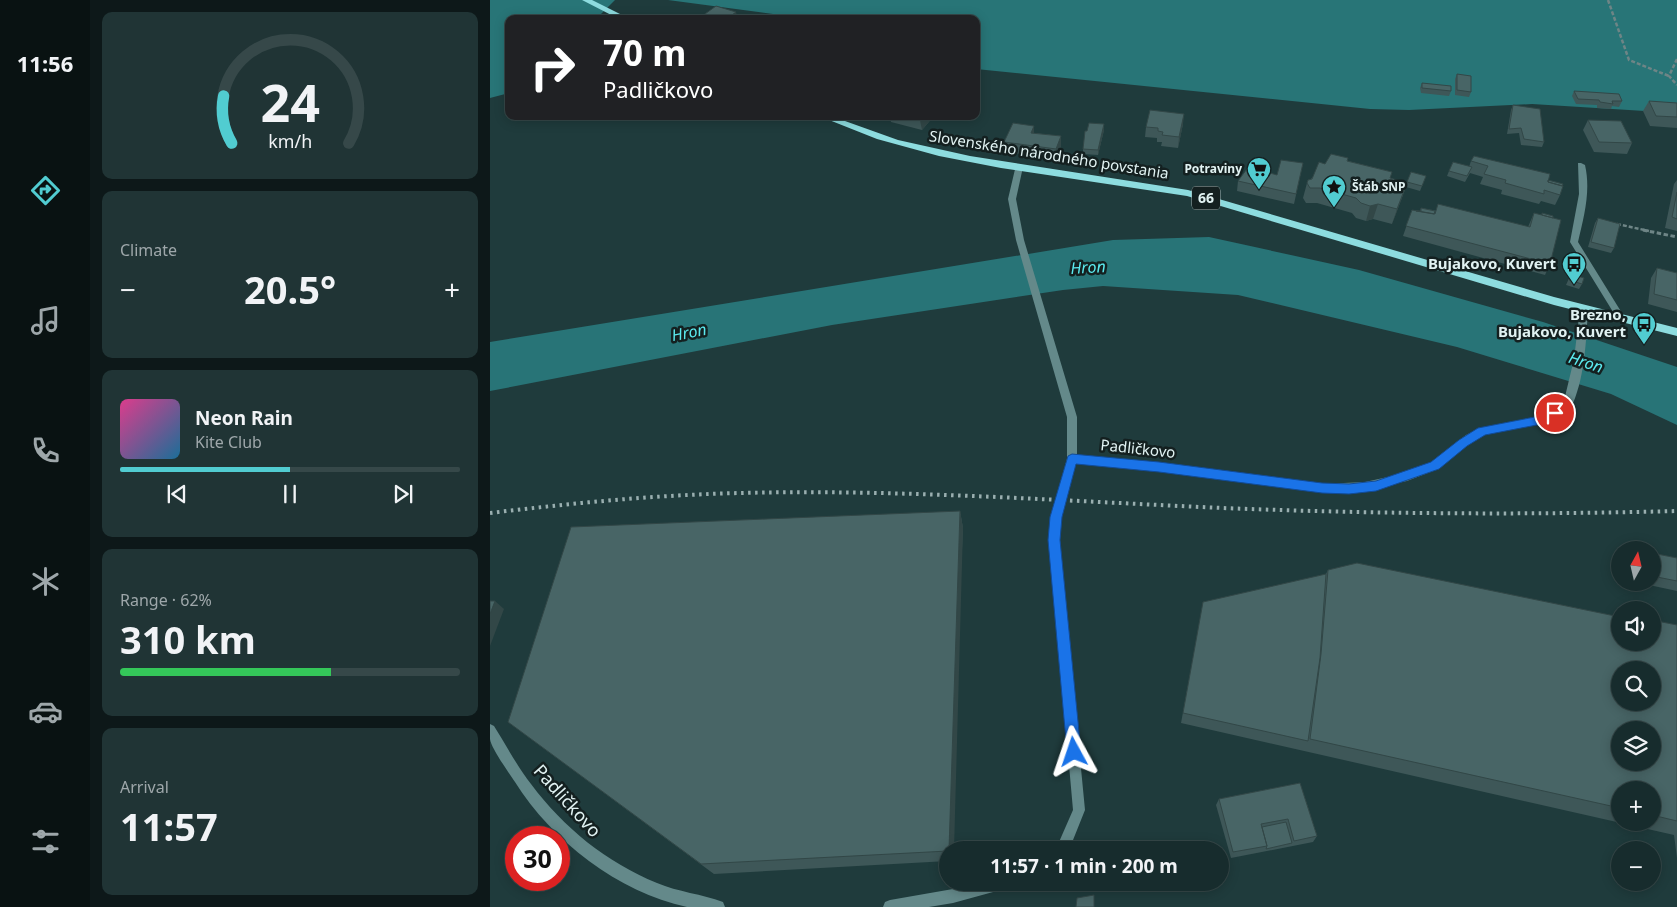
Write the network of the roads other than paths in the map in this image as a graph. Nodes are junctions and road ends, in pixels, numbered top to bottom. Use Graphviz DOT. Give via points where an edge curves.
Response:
graph roads {
  1 [pos="586,0"];
  2 [pos="618,15"];
  3 [pos="832,120"];
  4 [pos="1581,165"];
  5 [pos="1019,167"];
  6 [pos="1584,309"];
  7 [pos="1621,318"];
  8 [pos="1677,332"];
  9 [pos="1072,459"];
  10 [pos="490,730"];
  11 [pos="1066,841"];
  12 [pos="971,891"];
  13 [pos="718,907"];
  14 [pos="890,907"];
  1 -- 2 [label="main road"];
  3 -- 5 [label="main road, Slovenského národného povstania / 66" via="858,131 937,153"];
  4 -- 7 [label="street" via="1584,174 1574,242"];
  5 -- 6 [label="main road, Slovenského národného povstania / 66" via="1095,176 1188,193"];
  5 -- 9 [label="street" via="1012,199 1020,240 1072,417"];
  6 -- 7 [label="main road, Slovenského národného povstania / 66"];
  6 -- 9 [label="street, Padličkovo" via="1572,395 1567,407 1542,420 1482,431 1435,466 1376,486 1322,488"];
  7 -- 8 [label="main road, Slovenského národného povstania / 66"];
  9 -- 11 [label="street" via="1056,517 1054,540 1079,810"];
  10 -- 13 [label="street, Padličkovo" via="526,788 584,852 623,877 662,894"];
  12 -- 14 [label="street"];
}
